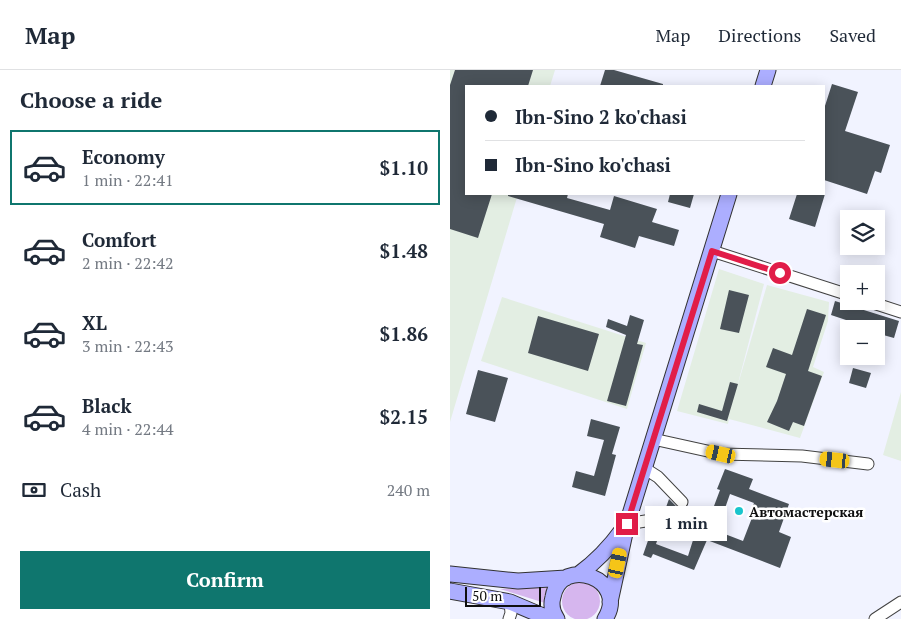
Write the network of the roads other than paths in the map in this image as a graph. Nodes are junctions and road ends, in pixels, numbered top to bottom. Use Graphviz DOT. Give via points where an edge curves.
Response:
graph roads {
  1 [pos="768,70"];
  2 [pos="763,85"];
  3 [pos="729,195"];
  4 [pos="712,251"];
  5 [pos="840,292"];
  6 [pos="885,307"];
  7 [pos="901,312"];
  8 [pos="653,439"];
  9 [pos="868,464"];
  10 [pos="644,468"];
  11 [pos="682,502"];
  12 [pos="676,516"];
  13 [pos="627,524"];
  14 [pos="450,574"];
  15 [pos="572,576"];
  16 [pos="450,592"];
  17 [pos="510,602"];
  18 [pos="901,602"];
  19 [pos="609,612"];
  20 [pos="509,619"];
  21 [pos="550,619"];
  22 [pos="557,619"];
  23 [pos="875,619"];
  1 -- 2 [label="main road"];
  3 -- 4 [label="main road"];
  4 -- 5 [label="street"];
  4 -- 8 [label="main road"];
  6 -- 7 [label="street"];
  8 -- 9 [label="street" via="721,454 802,456"];
  8 -- 10 [label="main road"];
  10 -- 11 [label="street" via="658,477"];
  10 -- 13 [label="main road"];
  12 -- 13 [label="street"];
  13 -- 15 [label="main road" via="598,560"];
  13 -- 19 [label="main road"];
  14 -- 15 [label="main road" via="518,581"];
  15 -- 19 [label="main road" via="597,578 604,585"];
  15 -- 22 [label="main road" via="558,585 553,594 552,605"];
  16 -- 17 [label="main road"];
  17 -- 20 [label="street"];
  17 -- 21 [label="main road"];
  18 -- 23 [label="street"];
}
